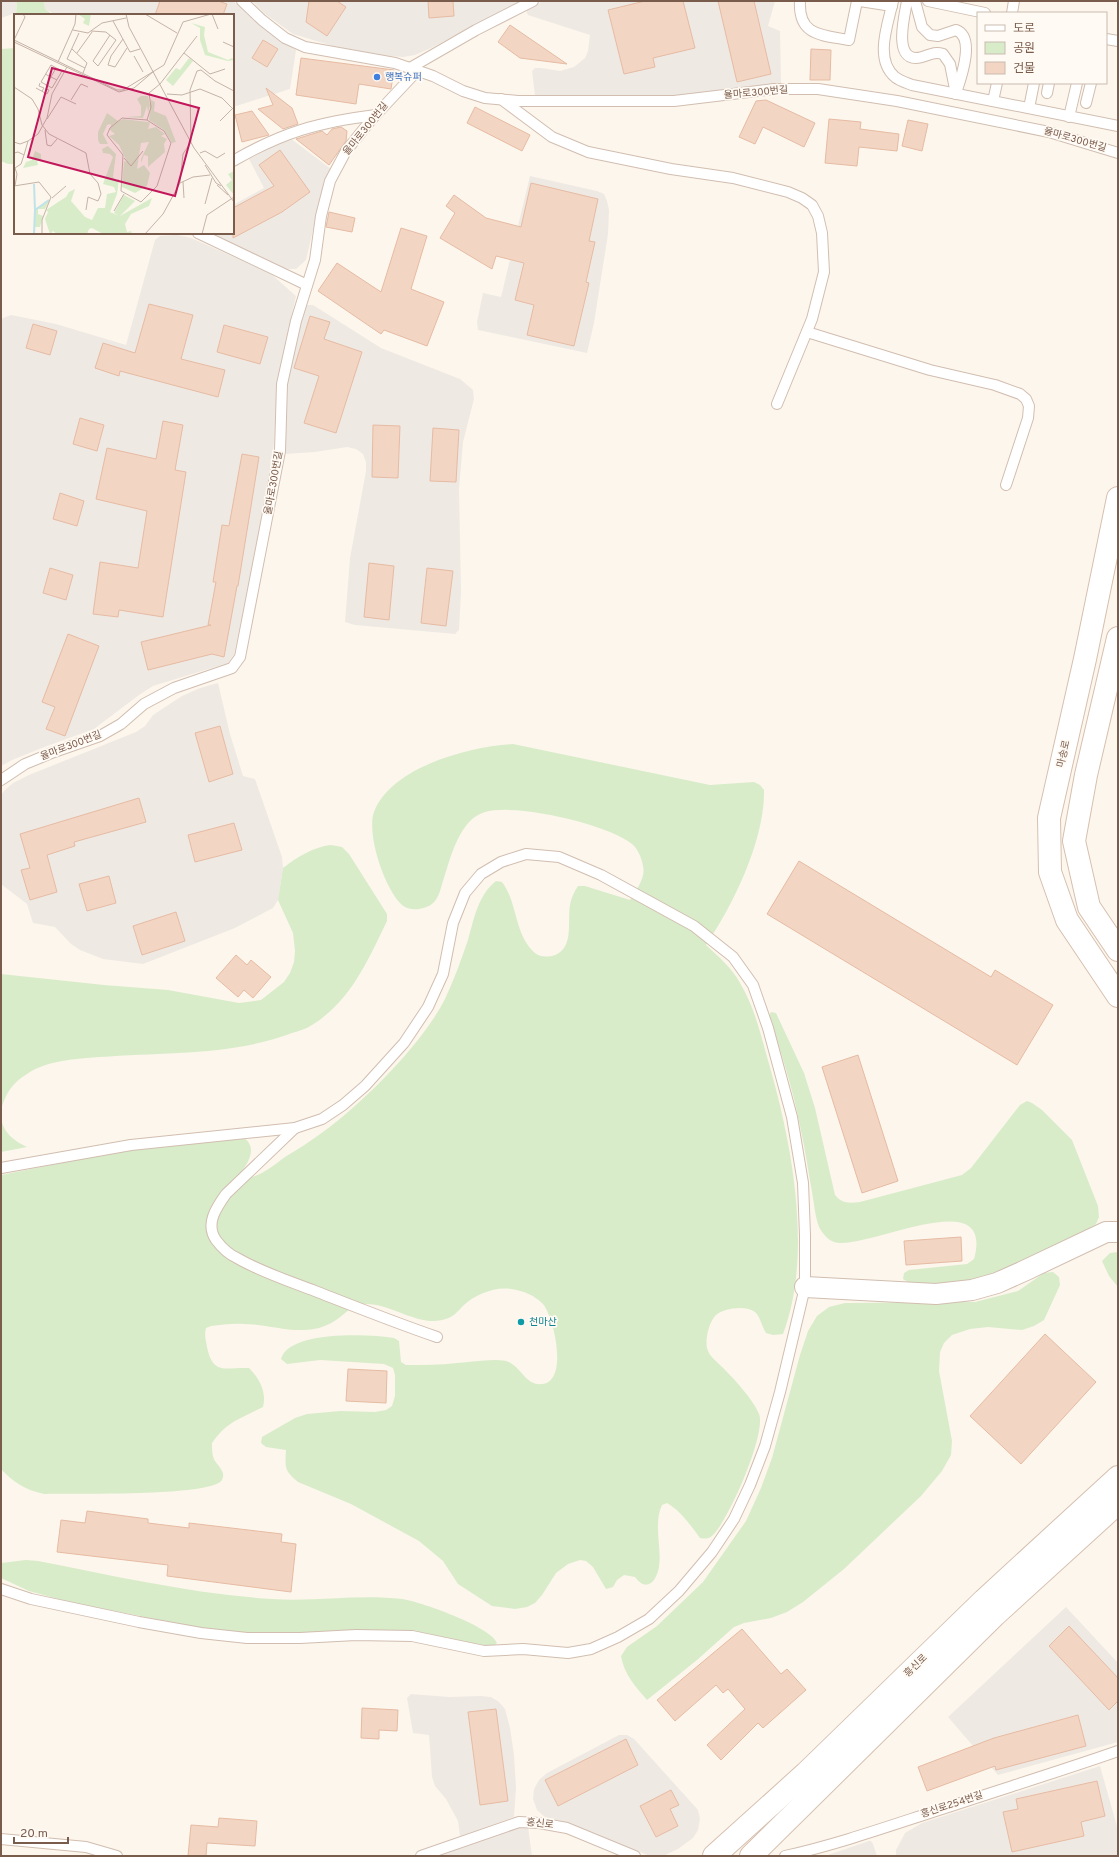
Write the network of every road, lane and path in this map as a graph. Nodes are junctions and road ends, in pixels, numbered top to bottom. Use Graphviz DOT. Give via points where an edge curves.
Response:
graph roads {
  1 [pos="242,1"];
  2 [pos="533,1"];
  3 [pos="800,1"];
  4 [pos="857,1"];
  5 [pos="860,1"];
  6 [pos="906,1"];
  7 [pos="915,1"];
  8 [pos="928,1"];
  9 [pos="1014,1"];
  10 [pos="893,3"];
  11 [pos="980,12"];
  12 [pos="1012,12"];
  13 [pos="1107,39"];
  14 [pos="1118,41"];
  15 [pos="414,69"];
  16 [pos="997,84"];
  17 [pos="1034,84"];
  18 [pos="1077,84"];
  19 [pos="1091,84"];
  20 [pos="956,94"];
  21 [pos="501,99"];
  22 [pos="993,101"];
  23 [pos="1086,103"];
  24 [pos="1029,108"];
  25 [pos="376,115"];
  26 [pos="1069,117"];
  27 [pos="1118,126"];
  28 [pos="1117,150"];
  29 [pos="234,160"];
  30 [pos="200,234"];
  31 [pos="307,285"];
  32 [pos="807,332"];
  33 [pos="777,404"];
  34 [pos="1006,484"];
  35 [pos="1118,498"];
  36 [pos="1118,638"];
  37 [pos="1,780"];
  38 [pos="1118,950"];
  39 [pos="1118,996"];
  40 [pos="295,1128"];
  41 [pos="1,1168"];
  42 [pos="1118,1232"];
  43 [pos="805,1287"];
  44 [pos="437,1337"];
  45 [pos="1118,1477"];
  46 [pos="1118,1503"];
  47 [pos="1,1589"];
  48 [pos="1118,1751"];
  49 [pos="1,1839"];
  50 [pos="117,1856"];
  51 [pos="422,1856"];
  52 [pos="635,1856"];
  53 [pos="714,1856"];
  54 [pos="751,1856"];
  55 [pos="784,1856"];
  1 -- 15 [label="lane, 율마로300번길" via="285,38 305,47 395,63"];
  2 -- 15 [label="lane, 율마로300번길" via="476,30"];
  3 -- 4 [label="lane" via="802,20 810,31 849,40"];
  5 -- 10 [label="lane"];
  6 -- 20 [label="lane" via="903,49 912,57 922,57 933,52 943,54 950,64"];
  7 -- 20 [label="lane" via="922,27 930,35 938,36 956,30 966,40 966,57"];
  8 -- 11 [label="lane"];
  9 -- 12 [label="lane"];
  10 -- 20 [label="lane" via="884,53 889,71 897,79 912,85"];
  13 -- 14 [label="lane"];
  15 -- 21 [label="lane, 율마로300번길" via="485,98"];
  15 -- 25 [label="lane, 율마로300번길"];
  16 -- 22 [label="lane"];
  17 -- 24 [label="lane"];
  18 -- 26 [label="lane"];
  19 -- 23 [label="lane"];
  20 -- 22 [label="lane"];
  21 -- 28 [label="lane, 율마로300번길" via="674,101 774,89 818,90 897,101 1049,132"];
  21 -- 32 [label="lane" via="552,137 588,152 663,168 733,178 802,198 812,206 818,216 822,233 824,272"];
  22 -- 24 [label="lane"];
  24 -- 26 [label="lane"];
  25 -- 29 [label="lane" via="334,121 296,131"];
  25 -- 31 [label="lane, 율마로300번길" via="346,151 330,181 321,216 315,260"];
  26 -- 27 [label="lane"];
  30 -- 31 [label="lane"];
  31 -- 37 [label="lane, 율마로300번길" via="282,384 280,452 240,657 232,668 174,688 144,704 121,724 100,736 25,764"];
  32 -- 33 [label="lane"];
  32 -- 34 [label="lane" via="930,370 1020,394 1029,406 1028,418"];
  35 -- 39 [label="main road, 마송로" via="1049,818 1050,872 1067,920"];
  36 -- 38 [label="main road" via="1086,775 1074,841 1089,907"];
  40 -- 41 [label="lane" via="132,1145"];
  40 -- 43 [label="lane" via="322,1119 343,1105 365,1086 404,1043 428,1007 443,974 453,923 465,893 481,874 502,862 526,854 560,857 601,875 694,926 733,956 753,985 768,1028 794,1131 803,1183"];
  40 -- 44 [label="lane" via="226,1194 218,1205 211,1226 216,1239 225,1251 251,1265"];
  42 -- 43 [label="street" via="1106,1232 997,1283 972,1290 936,1294"];
  43 -- 47 [label="lane" via="765,1446 734,1519 712,1552 679,1591 649,1618 618,1637 591,1649 568,1653 523,1649 484,1651 412,1636 240,1637 201,1633 124,1619 30,1599"];
  45 -- 53 [label="main road, 흥신로"];
  46 -- 54 [label="main road, 흥신로" via="995,1615"];
  48 -- 55 [label="lane, 흥신로254번길" via="872,1831"];
  49 -- 50 [label="lane" via="86,1847"];
  51 -- 52 [label="lane, 흥신로" via="519,1822 567,1828"];
}
